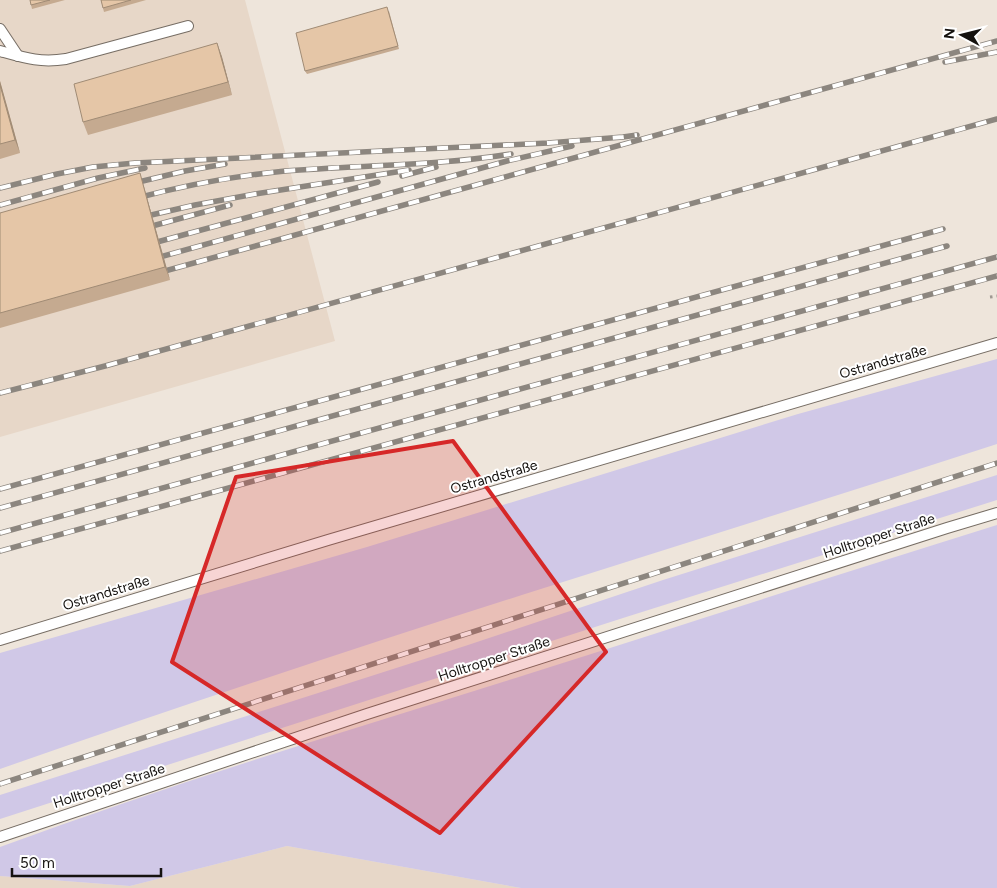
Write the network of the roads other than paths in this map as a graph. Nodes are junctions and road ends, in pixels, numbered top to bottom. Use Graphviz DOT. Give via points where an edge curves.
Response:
graph roads {
  1 [pos="188,26"];
  2 [pos="0,29"];
  3 [pos="0,51"];
  4 [pos="18,56"];
  5 [pos="997,343"];
  6 [pos="997,513"];
  7 [pos="0,640"];
  8 [pos="0,837"];
  1 -- 4 [label="lane" via="66,59 52,61"];
  2 -- 4 [label="lane"];
  3 -- 4 [label="lane"];
  5 -- 7 [label="lane, Ostrandstraße"];
  6 -- 8 [label="lane, Holltropper Straße" via="367,714"];
}
